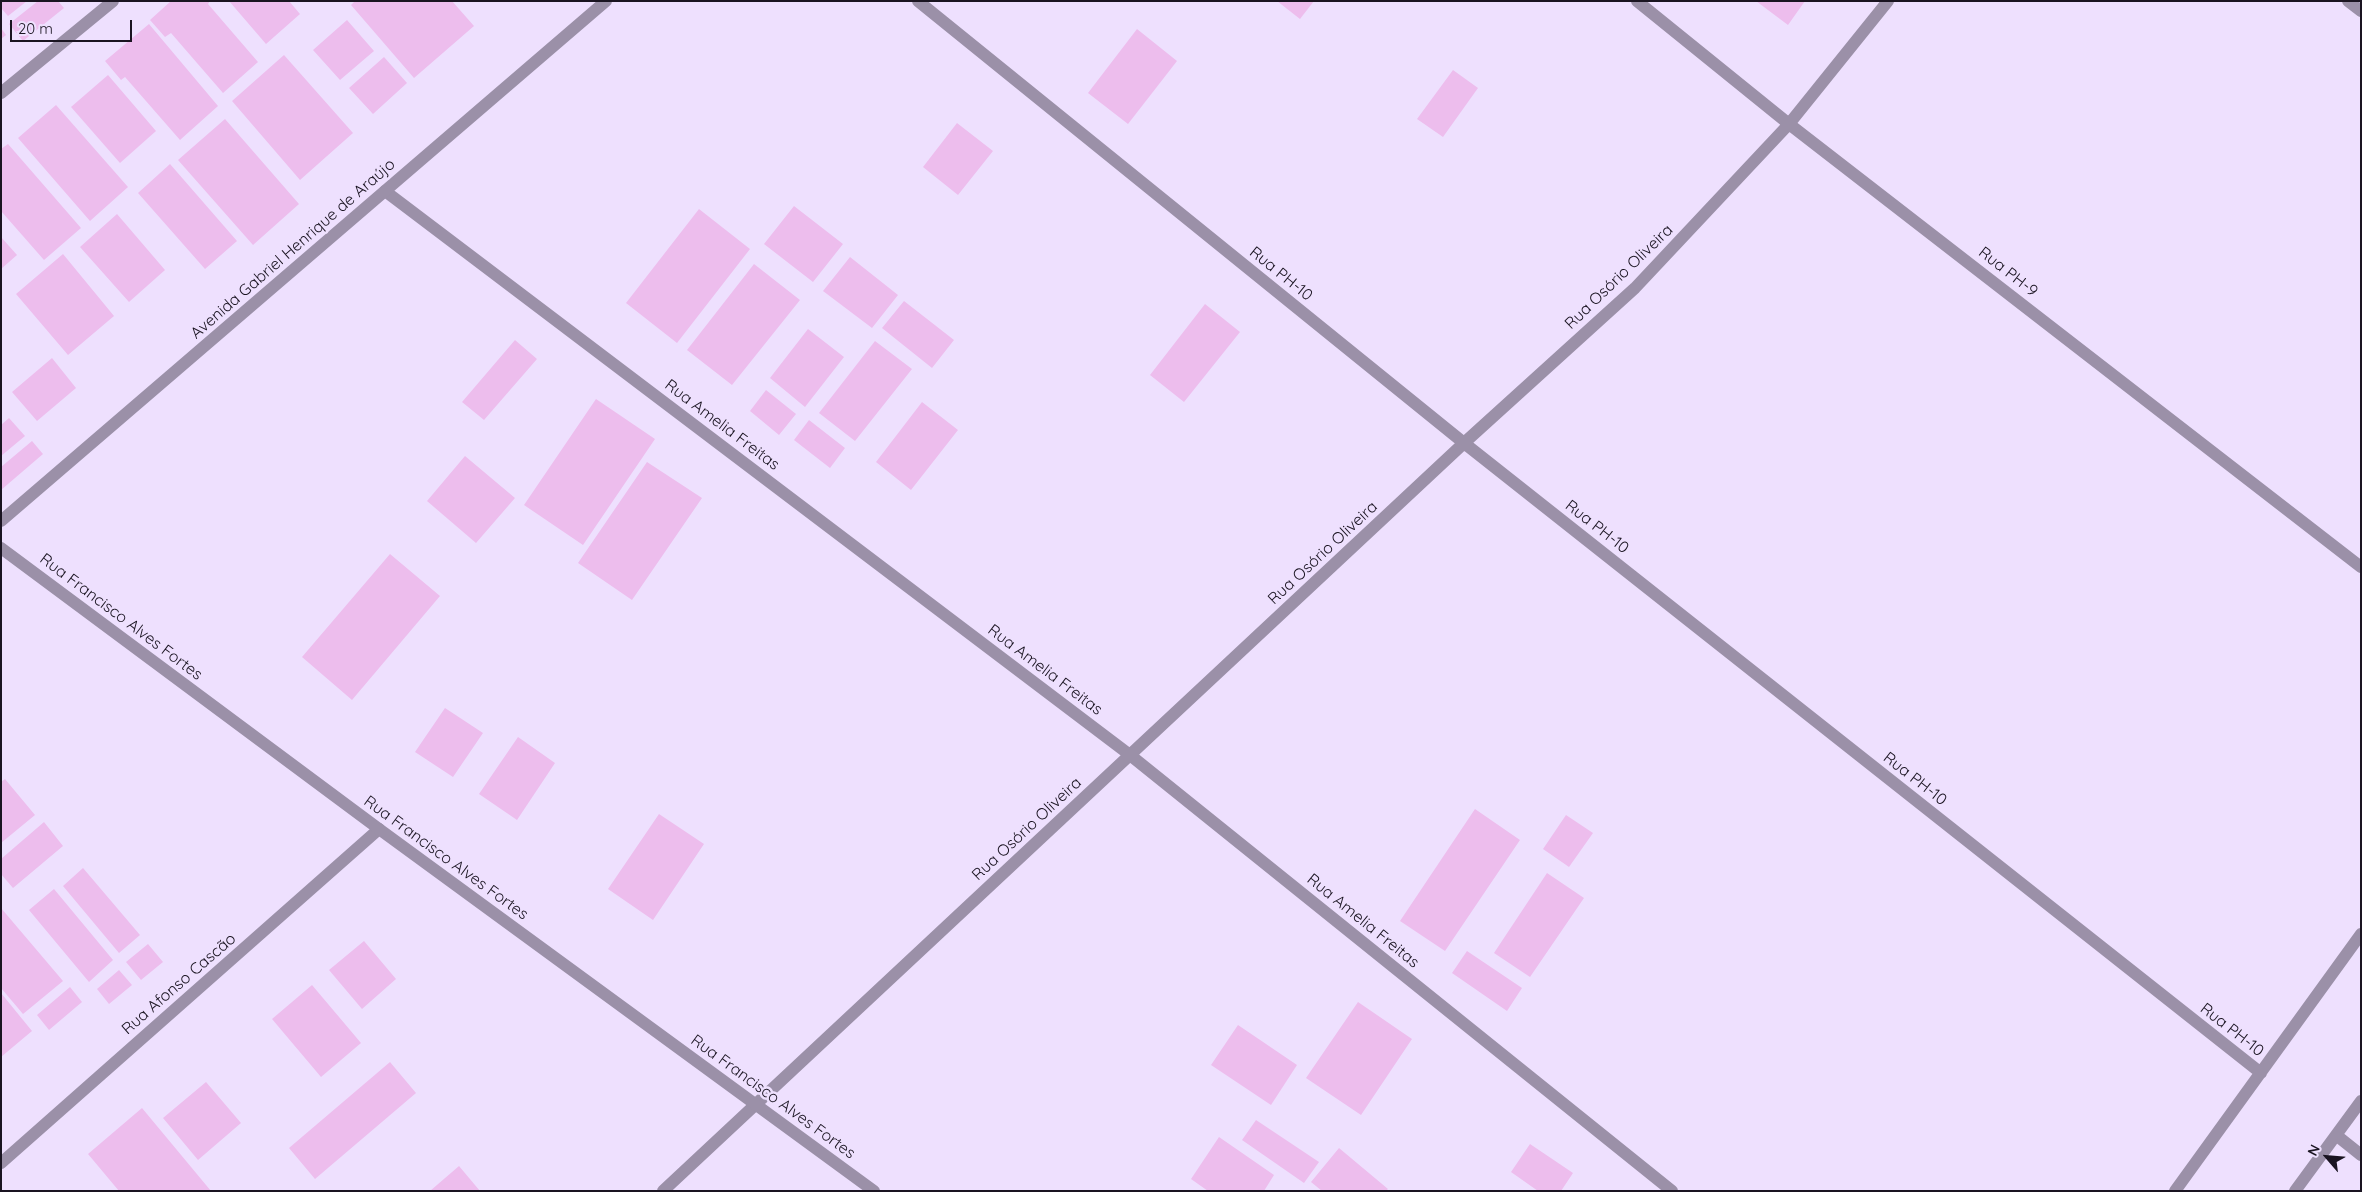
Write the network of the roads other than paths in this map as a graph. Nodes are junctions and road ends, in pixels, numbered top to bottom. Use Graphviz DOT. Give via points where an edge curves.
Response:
graph roads {
  1 [pos="113,1"];
  2 [pos="606,1"];
  3 [pos="918,1"];
  4 [pos="1637,1"];
  5 [pos="1888,1"];
  6 [pos="2348,1"];
  7 [pos="2361,12"];
  8 [pos="1,92"];
  9 [pos="1789,124"];
  10 [pos="385,191"];
  11 [pos="1464,443"];
  12 [pos="1,521"];
  13 [pos="1,548"];
  14 [pos="2361,567"];
  15 [pos="1130,755"];
  16 [pos="379,829"];
  17 [pos="2361,934"];
  18 [pos="2260,1073"];
  19 [pos="2361,1101"];
  20 [pos="756,1105"];
  21 [pos="2336,1135"];
  22 [pos="2361,1155"];
  23 [pos="1,1163"];
  24 [pos="663,1191"];
  25 [pos="874,1191"];
  26 [pos="1672,1191"];
  27 [pos="2176,1191"];
  28 [pos="2295,1191"];
  1 -- 8 [label="street"];
  2 -- 10 [label="street, Avenida Gabriel Henrique de Araújo"];
  3 -- 11 [label="street, Rua PH-10"];
  4 -- 9 [label="street, Rua PH-9"];
  5 -- 9 [label="street, Rua Osório Oliveira"];
  6 -- 7 [label="street"];
  9 -- 11 [label="street, Rua Osório Oliveira" via="1636,288"];
  9 -- 14 [label="street, Rua PH-9"];
  10 -- 12 [label="street, Avenida Gabriel Henrique de Araújo"];
  10 -- 15 [label="street, Rua Amelia Freitas"];
  11 -- 15 [label="street, Rua Osório Oliveira"];
  11 -- 18 [label="street, Rua PH-10"];
  13 -- 16 [label="street, Rua Francisco Alves Fortes"];
  15 -- 20 [label="street, Rua Osório Oliveira"];
  15 -- 26 [label="street, Rua Amelia Freitas"];
  16 -- 20 [label="street, Rua Francisco Alves Fortes"];
  16 -- 23 [label="street, Rua Afonso Cascão"];
  17 -- 18 [label="street"];
  18 -- 27 [label="street"];
  19 -- 21 [label="street"];
  20 -- 24 [label="street, Rua Osório Oliveira"];
  20 -- 25 [label="street, Rua Francisco Alves Fortes"];
  21 -- 22 [label="street"];
  21 -- 28 [label="street"];
}
